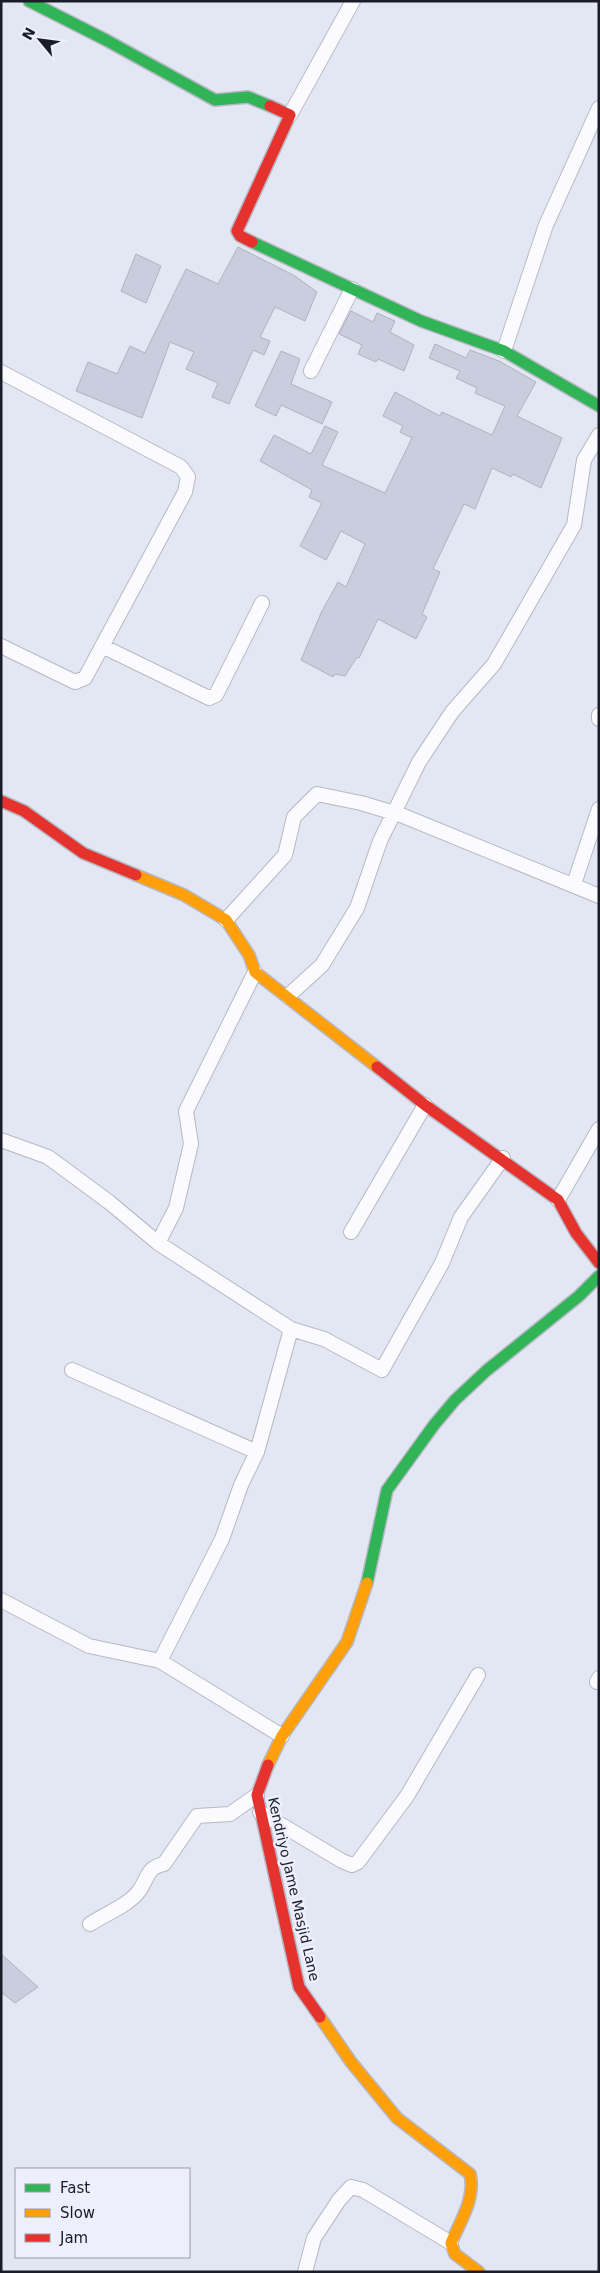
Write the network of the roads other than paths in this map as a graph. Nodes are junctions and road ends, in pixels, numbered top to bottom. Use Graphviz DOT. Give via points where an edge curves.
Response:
graph roads {
  1 [pos="29,1"];
  2 [pos="353,1"];
  3 [pos="599,108"];
  4 [pos="290,115"];
  5 [pos="352,289"];
  6 [pos="504,351"];
  7 [pos="310,371"];
  8 [pos="1,372"];
  9 [pos="599,406"];
  10 [pos="599,435"];
  11 [pos="262,603"];
  12 [pos="1,646"];
  13 [pos="104,647"];
  14 [pos="599,715"];
  15 [pos="599,719"];
  16 [pos="1,801"];
  17 [pos="599,809"];
  18 [pos="394,813"];
  19 [pos="574,884"];
  20 [pos="599,896"];
  21 [pos="226,920"];
  22 [pos="255,972"];
  23 [pos="288,996"];
  24 [pos="426,1104"];
  25 [pos="599,1129"];
  26 [pos="1,1140"];
  27 [pos="503,1158"];
  28 [pos="558,1200"];
  29 [pos="351,1232"];
  30 [pos="158,1243"];
  31 [pos="599,1263"];
  32 [pos="599,1276"];
  33 [pos="291,1329"];
  34 [pos="72,1370"];
  35 [pos="257,1452"];
  36 [pos="1,1600"];
  37 [pos="160,1661"];
  38 [pos="478,1675"];
  39 [pos="282,1736"];
  40 [pos="257,1795"];
  41 [pos="260,1812"];
  42 [pos="90,1924"];
  43 [pos="451,2243"];
  44 [pos="305,2272"];
  45 [pos="479,2272"];
  1 -- 4 [label="street" via="215,100 248,98"];
  2 -- 4 [label="street"];
  3 -- 6 [label="street" via="546,225"];
  4 -- 5 [label="street" via="238,231 240,236"];
  5 -- 6 [label="street" via="421,321"];
  5 -- 7 [label="street"];
  6 -- 9 [label="street"];
  8 -- 13 [label="street" via="181,467 188,477 185,492"];
  10 -- 18 [label="street" via="584,460 574,525 494,664 452,712 419,762"];
  11 -- 13 [label="street" via="216,695 209,698"];
  12 -- 13 [label="street" via="75,682 85,678"];
  14 -- 15 [label="street"];
  16 -- 21 [label="street" via="24,811 83,853 184,895"];
  17 -- 19 [label="street"];
  18 -- 19 [label="street"];
  18 -- 21 [label="street" via="318,794 294,817 285,855"];
  18 -- 23 [label="street" via="380,841 357,908 322,965"];
  19 -- 20 [label="street"];
  21 -- 22 [label="street" via="249,955"];
  22 -- 23 [label="street"];
  22 -- 30 [label="street" via="186,1111 191,1144 176,1208"];
  23 -- 24 [label="street"];
  24 -- 27 [label="street"];
  24 -- 29 [label="street"];
  25 -- 28 [label="street"];
  26 -- 30 [label="street" via="48,1157"];
  27 -- 28 [label="street"];
  27 -- 33 [label="street" via="461,1217 442,1263 382,1370 324,1339"];
  28 -- 31 [label="street" via="576,1233"];
  30 -- 33 [label="street"];
  32 -- 39 [label="street, Kendriyo Jame Masjid Lane" via="456,1400 387,1490 369,1578 347,1642"];
  33 -- 35 [label="street"];
  34 -- 35 [label="street"];
  35 -- 37 [label="street" via="241,1485 222,1539"];
  36 -- 37 [label="street" via="89,1646"];
  37 -- 39 [label="street"];
  38 -- 41 [label="street" via="407,1796 358,1862 352,1865 342,1862"];
  39 -- 40 [label="street, Kendriyo Jame Masjid Lane"];
  40 -- 41 [label="street, Kendriyo Jame Masjid Lane"];
  40 -- 42 [label="street" via="230,1814 197,1816 164,1864 154,1866 138,1892"];
  41 -- 43 [label="street, Kendriyo Jame Masjid Lane" via="299,1987 351,2062 397,2118 470,2174 474,2182"];
  43 -- 44 [label="street" via="364,2190 351,2187 314,2238"];
  43 -- 45 [label="street" via="455,2254"];
}
